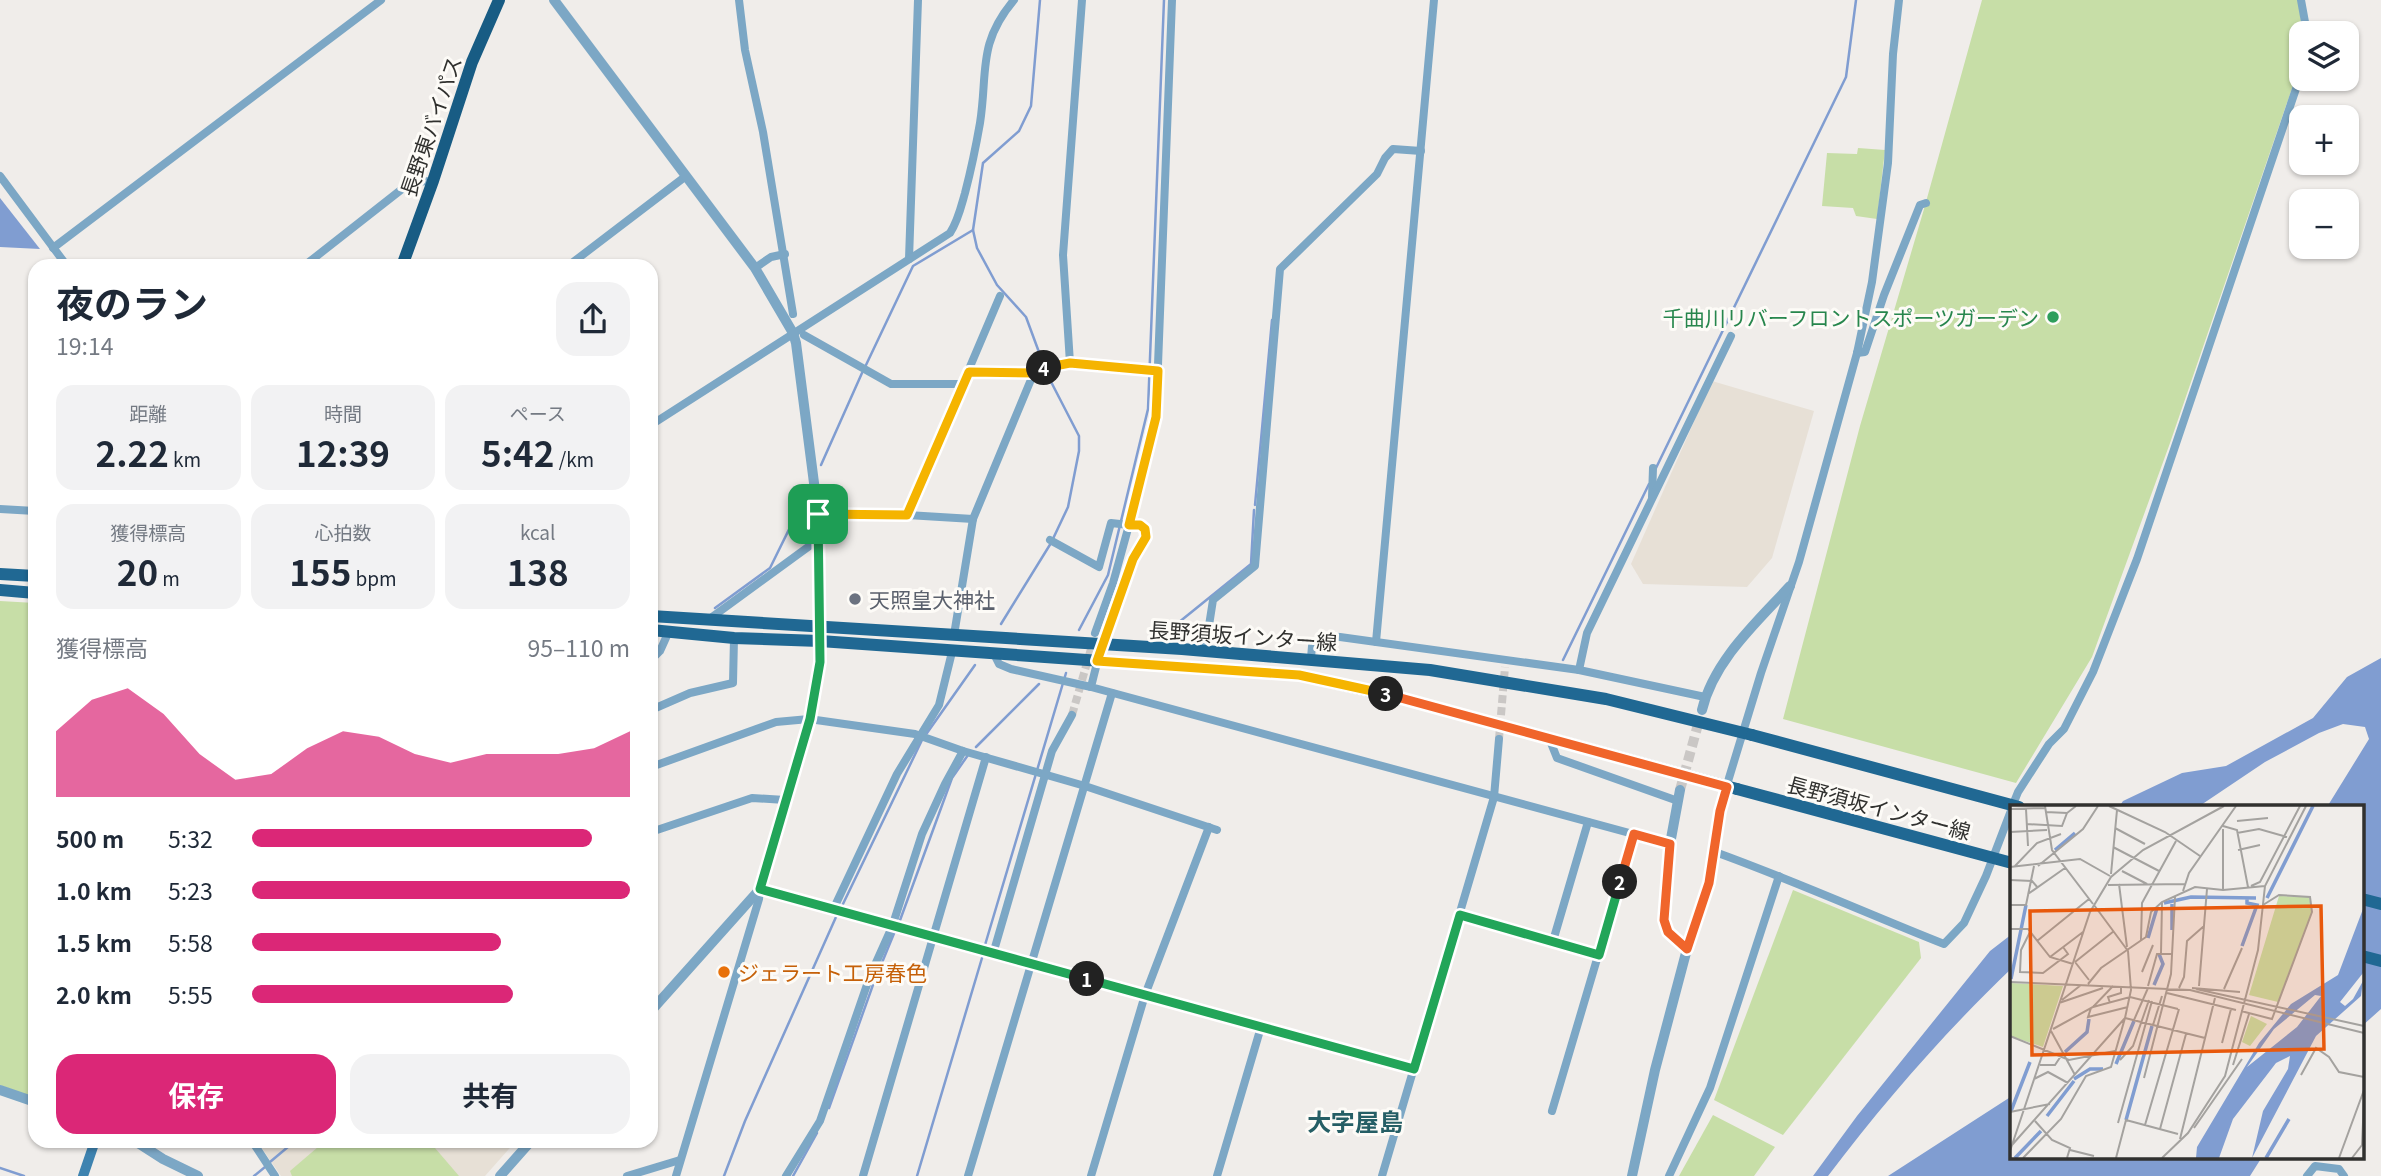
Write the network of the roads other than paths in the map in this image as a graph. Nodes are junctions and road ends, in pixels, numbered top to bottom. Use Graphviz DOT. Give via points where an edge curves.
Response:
graph roads {
  1 [pos="380,0"];
  2 [pos="499,0"];
  3 [pos="554,0"];
  4 [pos="739,0"];
  5 [pos="918,0"];
  6 [pos="1014,0"];
  7 [pos="1082,0"];
  8 [pos="1172,0"];
  9 [pos="1434,0"];
  10 [pos="2301,0"];
  11 [pos="1899,1"];
  12 [pos="2305,21"];
  13 [pos="2295,91"];
  14 [pos="1421,151"];
  15 [pos="0,176"];
  16 [pos="686,176"];
  17 [pos="433,181"];
  18 [pos="1927,203"];
  19 [pos="53,248"];
  20 [pos="785,254"];
  21 [pos="62,259"];
  22 [pos="313,259"];
  23 [pos="405,259"];
  24 [pos="577,259"];
  25 [pos="909,259"];
  26 [pos="755,268"];
  27 [pos="1000,296"];
  28 [pos="793,314"];
  29 [pos="793,332"];
  30 [pos="804,335"];
  31 [pos="1731,336"];
  32 [pos="1857,353"];
  33 [pos="1070,363"];
  34 [pos="1151,370"];
  35 [pos="969,372"];
  36 [pos="1034,373"];
  37 [pos="964,384"];
  38 [pos="658,420"];
  39 [pos="1653,468"];
  40 [pos="1652,500"];
  41 [pos="0,509"];
  42 [pos="28,511"];
  43 [pos="818,514"];
  44 [pos="907,515"];
  45 [pos="973,519"];
  46 [pos="1127,524"];
  47 [pos="819,539"];
  48 [pos="1052,541"];
  49 [pos="0,574"];
  50 [pos="28,576"];
  51 [pos="1790,586"];
  52 [pos="0,590"];
  53 [pos="28,592"];
  54 [pos="658,616"];
  55 [pos="708,620"];
  56 [pos="820,626"];
  57 [pos="658,630"];
  58 [pos="669,631"];
  59 [pos="954,635"];
  60 [pos="734,638"];
  61 [pos="1098,639"];
  62 [pos="820,641"];
  63 [pos="1376,642"];
  64 [pos="1205,651"];
  65 [pos="952,652"];
  66 [pos="658,653"];
  67 [pos="994,654"];
  68 [pos="1311,658"];
  69 [pos="1097,661"];
  70 [pos="1579,670"];
  71 [pos="1091,687"];
  72 [pos="1112,693"];
  73 [pos="1705,697"];
  74 [pos="658,706"];
  75 [pos="1702,710"];
  76 [pos="1072,715"];
  77 [pos="810,719"];
  78 [pos="1747,734"];
  79 [pos="920,736"];
  80 [pos="1499,738"];
  81 [pos="1549,738"];
  82 [pos="963,751"];
  83 [pos="986,757"];
  84 [pos="658,764"];
  85 [pos="1043,775"];
  86 [pos="1085,786"];
  87 [pos="1732,788"];
  88 [pos="1679,796"];
  89 [pos="1494,797"];
  90 [pos="785,800"];
  91 [pos="2012,805"];
  92 [pos="2013,805"];
  93 [pos="2010,812"];
  94 [pos="1588,822"];
  95 [pos="658,830"];
  96 [pos="1634,834"];
  97 [pos="1670,844"];
  98 [pos="1715,852"];
  99 [pos="2010,862"];
  100 [pos="1779,876"];
  101 [pos="760,889"];
  102 [pos="2364,900"];
  103 [pos="2381,904"];
  104 [pos="833,910"];
  105 [pos="1460,915"];
  106 [pos="892,927"];
  107 [pos="932,938"];
  108 [pos="1553,941"];
  109 [pos="1687,949"];
  110 [pos="993,954"];
  111 [pos="1599,955"];
  112 [pos="2364,957"];
  113 [pos="2381,961"];
  114 [pos="1032,965"];
  115 [pos="1145,995"];
  116 [pos="658,1003"];
  117 [pos="1261,1027"];
  118 [pos="1414,1069"];
  119 [pos="0,1090"];
  120 [pos="28,1100"];
  121 [pos="1552,1111"];
  122 [pos="93,1148"];
  123 [pos="146,1148"];
  124 [pos="257,1148"];
  125 [pos="525,1148"];
  126 [pos="680,1160"];
  127 [pos="83,1176"];
  128 [pos="198,1176"];
  129 [pos="275,1176"];
  130 [pos="500,1176"];
  131 [pos="627,1176"];
  132 [pos="676,1176"];
  133 [pos="786,1176"];
  134 [pos="863,1176"];
  135 [pos="968,1176"];
  136 [pos="1091,1176"];
  137 [pos="1217,1176"];
  138 [pos="1382,1176"];
  139 [pos="1632,1176"];
  140 [pos="1670,1176"];
  141 [pos="2307,1176"];
  142 [pos="2344,1176"];
  1 -- 19 [label="street"];
  2 -- 17 [label="highway, 長野東バイパス" via="471,62"];
  3 -- 16 [label="street"];
  4 -- 20 [label="street"];
  5 -- 25 [label="street"];
  6 -- 25 [label="street" via="993,32 984,59 980,122 955,225"];
  7 -- 33 [label="street" via="1063,255"];
  8 -- 34 [label="street"];
  9 -- 14 [label="street"];
  10 -- 12 [label="street"];
  11 -- 32 [label="street" via="1888,163"];
  13 -- 92 [label="street" via="2137,559 2093,672 2064,729 2049,744"];
  14 -- 63 [label="street"];
  14 -- 64 [label="street" via="1393,149 1377,174 1280,269 1255,566 1213,600"];
  15 -- 19 [label="street"];
  16 -- 24 [label="street"];
  16 -- 26 [label="street"];
  17 -- 22 [label="street" via="411,182"];
  17 -- 23 [label="highway, 長野東バイパス"];
  18 -- 32 [label="street" via="1920,205 1865,352"];
  19 -- 21 [label="street"];
  20 -- 26 [label="street"];
  20 -- 28 [label="street"];
  25 -- 29 [label="street"];
  26 -- 29 [label="street"];
  27 -- 35 [label="street"];
  29 -- 38 [label="street"];
  29 -- 43 [label="street"];
  30 -- 37 [label="street" via="891,384"];
  31 -- 40 [label="street"];
  32 -- 51 [label="street"];
  33 -- 34 [label="street"];
  33 -- 36 [label="street"];
  34 -- 46 [label="street" via="1156,417"];
  35 -- 36 [label="street"];
  35 -- 37 [label="street"];
  36 -- 45 [label="street"];
  37 -- 44 [label="street"];
  39 -- 40 [label="street"];
  40 -- 70 [label="street" via="1587,634"];
  41 -- 42 [label="street"];
  43 -- 44 [label="street"];
  43 -- 47 [label="street"];
  44 -- 45 [label="street"];
  45 -- 59 [label="street"];
  46 -- 48 [label="street" via="1111,523 1099,567"];
  46 -- 61 [label="street"];
  46 -- 61 [label="street" via="1140,525 1146,537"];
  47 -- 55 [label="street"];
  47 -- 56 [label="street"];
  49 -- 50 [label="main road"];
  51 -- 73 [label="street" via="1726,659"];
  51 -- 78 [label="street"];
  52 -- 53 [label="main road"];
  54 -- 55 [label="main road, 長野須坂インター線"];
  55 -- 56 [label="main road, 長野須坂インター線"];
  56 -- 59 [label="main road, 長野須坂インター線"];
  56 -- 62 [label="street"];
  57 -- 58 [label="main road, 長野須坂インター線"];
  58 -- 60 [label="main road, 長野須坂インター線"];
  58 -- 66 [label="street"];
  59 -- 61 [label="main road, 長野須坂インター線"];
  60 -- 62 [label="main road, 長野須坂インター線"];
  60 -- 74 [label="street" via="733,683"];
  61 -- 64 [label="main road, 長野須坂インター線"];
  61 -- 69 [label="street"];
  62 -- 65 [label="main road, 長野須坂インター線"];
  62 -- 77 [label="street"];
  63 -- 68 [label="street" via="1323,636 1312,646"];
  63 -- 70 [label="street"];
  64 -- 68 [label="main road, 長野須坂インター線"];
  65 -- 67 [label="main road, 長野須坂インター線"];
  65 -- 79 [label="street" via="939,705"];
  67 -- 69 [label="main road, 長野須坂インター線"];
  67 -- 71 [label="street" via="999,664"];
  68 -- 78 [label="main road, 長野須坂インター線" via="1430,670 1606,699"];
  69 -- 71 [label="street"];
  69 -- 81 [label="main road, 長野須坂インター線" via="1299,675"];
  70 -- 73 [label="street"];
  71 -- 72 [label="street"];
  72 -- 86 [label="street"];
  72 -- 89 [label="street"];
  73 -- 75 [label="street"];
  76 -- 85 [label="street"];
  77 -- 79 [label="street"];
  77 -- 84 [label="street" via="776,722"];
  77 -- 90 [label="street"];
  78 -- 87 [label="street"];
  78 -- 91 [label="main road, 長野須坂インター線, bridge"];
  79 -- 82 [label="street"];
  79 -- 104 [label="street" via="897,774"];
  80 -- 89 [label="street"];
  81 -- 87 [label="main road, 長野須坂インター線"];
  81 -- 88 [label="street" via="1557,758"];
  82 -- 83 [label="street"];
  82 -- 106 [label="street" via="922,834"];
  83 -- 85 [label="street"];
  83 -- 107 [label="street"];
  85 -- 86 [label="street"];
  85 -- 110 [label="street"];
  86 -- 114 [label="street"];
  86 -- 115 [label="street" via="1213,829"];
  87 -- 98 [label="street" via="1720,811"];
  87 -- 99 [label="main road, 長野須坂インター線, bridge"];
  88 -- 97 [label="street"];
  89 -- 94 [label="street"];
  89 -- 105 [label="street"];
  90 -- 95 [label="street" via="751,798"];
  90 -- 101 [label="street"];
  93 -- 100 [label="street" via="1964,923 1944,944"];
  94 -- 96 [label="street"];
  94 -- 108 [label="street"];
  96 -- 97 [label="street"];
  96 -- 111 [label="street"];
  97 -- 109 [label="street" via="1664,920 1668,932"];
  98 -- 100 [label="street"];
  98 -- 109 [label="street"];
  100 -- 140 [label="street" via="1710,1088"];
  101 -- 104 [label="street"];
  101 -- 116 [label="street"];
  101 -- 126 [label="street"];
  102 -- 103 [label="main road"];
  104 -- 106 [label="street"];
  105 -- 108 [label="street"];
  105 -- 118 [label="street"];
  106 -- 107 [label="street"];
  106 -- 133 [label="street" via="870,976 820,1121"];
  107 -- 110 [label="street"];
  107 -- 134 [label="street"];
  108 -- 111 [label="street"];
  109 -- 139 [label="street"];
  110 -- 114 [label="street"];
  111 -- 121 [label="street"];
  112 -- 113 [label="main road"];
  114 -- 115 [label="street"];
  114 -- 135 [label="street"];
  115 -- 117 [label="street"];
  115 -- 136 [label="street"];
  117 -- 118 [label="street"];
  117 -- 137 [label="street"];
  118 -- 138 [label="street"];
  119 -- 120 [label="street"];
  122 -- 127 [label="main road"];
  123 -- 128 [label="street"];
  124 -- 129 [label="street"];
  125 -- 130 [label="street"];
  126 -- 131 [label="street"];
  126 -- 132 [label="street"];
  141 -- 142 [label="street" via="2315,1166 2339,1169"];
}
